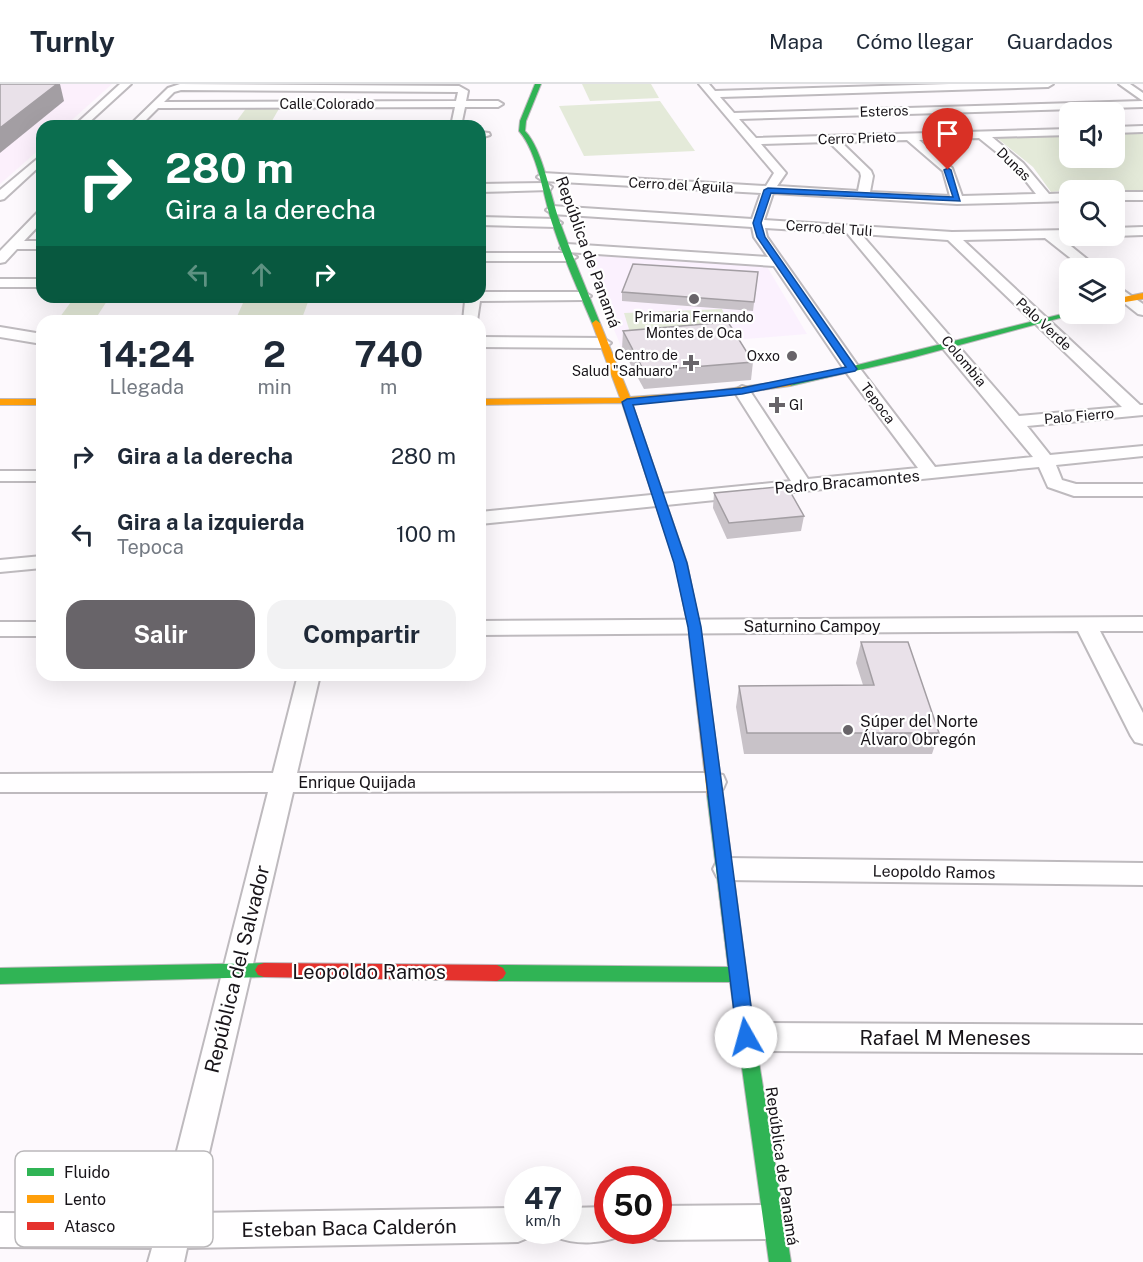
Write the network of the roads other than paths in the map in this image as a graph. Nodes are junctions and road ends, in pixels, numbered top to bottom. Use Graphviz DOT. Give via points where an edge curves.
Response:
graph roads {
  1 [pos="126,84"];
  2 [pos="538,84"];
  3 [pos="551,84"];
  4 [pos="1124,84"];
  5 [pos="278,88"];
  6 [pos="1054,88"];
  7 [pos="708,89"];
  8 [pos="1143,98"];
  9 [pos="1073,102"];
  10 [pos="460,104"];
  11 [pos="498,104"];
  12 [pos="1143,104"];
  13 [pos="156,105"];
  14 [pos="267,105"];
  15 [pos="1125,105"];
  16 [pos="1059,107"];
  17 [pos="733,116"];
  18 [pos="86,120"];
  19 [pos="140,120"];
  20 [pos="457,120"];
  21 [pos="1143,129"];
  22 [pos="1125,130"];
  23 [pos="530,132"];
  24 [pos="1059,132"];
  25 [pos="981,135"];
  26 [pos="910,137"];
  27 [pos="832,139"];
  28 [pos="753,141"];
  29 [pos="36,163"];
  30 [pos="545,182"];
  31 [pos="486,187"];
  32 [pos="768,190"];
  33 [pos="863,195"];
  34 [pos="0,196"];
  35 [pos="1059,196"];
  36 [pos="1125,196"];
  37 [pos="1143,196"];
  38 [pos="1045,197"];
  39 [pos="957,200"];
  40 [pos="554,216"];
  41 [pos="36,221"];
  42 [pos="486,221"];
  43 [pos="757,223"];
  44 [pos="851,230"];
  45 [pos="1143,231"];
  46 [pos="1125,232"];
  47 [pos="1049,235"];
  48 [pos="1059,235"];
  49 [pos="952,236"];
  50 [pos="14,245"];
  51 [pos="36,245"];
  52 [pos="568,252"];
  53 [pos="486,256"];
  54 [pos="1078,258"];
  55 [pos="0,259"];
  56 [pos="777,262"];
  57 [pos="0,283"];
  58 [pos="36,283"];
  59 [pos="584,296"];
  60 [pos="486,297"];
  61 [pos="1129,299"];
  62 [pos="1143,311"];
  63 [pos="1059,317"];
  64 [pos="1040,321"];
  65 [pos="0,332"];
  66 [pos="36,338"];
  67 [pos="486,342"];
  68 [pos="603,343"];
  69 [pos="950,344"];
  70 [pos="852,369"];
  71 [pos="742,391"];
  72 [pos="0,402"];
  73 [pos="36,402"];
  74 [pos="486,402"];
  75 [pos="627,402"];
  76 [pos="1140,410"];
  77 [pos="1015,422"];
  78 [pos="1143,451"];
  79 [pos="1046,462"];
  80 [pos="931,474"];
  81 [pos="0,476"];
  82 [pos="36,476"];
  83 [pos="803,485"];
  84 [pos="1143,490"];
  85 [pos="660,501"];
  86 [pos="486,517"];
  87 [pos="36,563"];
  88 [pos="0,566"];
  89 [pos="1143,624"];
  90 [pos="1086,625"];
  91 [pos="694,627"];
  92 [pos="486,628"];
  93 [pos="0,629"];
  94 [pos="36,629"];
  95 [pos="308,681"];
  96 [pos="1143,736"];
  97 [pos="284,782"];
  98 [pos="714,782"];
  99 [pos="0,783"];
  100 [pos="726,869"];
  101 [pos="1143,874"];
  102 [pos="236,970"];
  103 [pos="0,975"];
  104 [pos="738,975"];
  105 [pos="746,1037"];
  106 [pos="1143,1040"];
  107 [pos="193,1151"];
  108 [pos="773,1222"];
  109 [pos="672,1223"];
  110 [pos="504,1226"];
  111 [pos="0,1230"];
  112 [pos="15,1231"];
  113 [pos="213,1243"];
  114 [pos="780,1262"];
  1 -- 18 [label="street"];
  2 -- 23 [label="main road, República de Panamá" via="521,127"];
  3 -- 23 [label="main road"];
  4 -- 8 [label="street"];
  5 -- 10 [label="street" via="459,89 463,90"];
  5 -- 13 [label="street" via="180,87"];
  5 -- 14 [label="street"];
  6 -- 7 [label="street"];
  6 -- 9 [label="street"];
  7 -- 17 [label="street"];
  10 -- 11 [label="street, Calle Colorado"];
  10 -- 14 [label="street, Calle Colorado"];
  10 -- 20 [label="street"];
  12 -- 15 [label="street, Esteros"];
  13 -- 14 [label="street, Calle Colorado"];
  13 -- 19 [label="street"];
  16 -- 17 [label="street, Esteros"];
  17 -- 28 [label="street"];
  21 -- 22 [label="street"];
  23 -- 30 [label="main road, República de Panamá"];
  24 -- 25 [label="street, Cerro Prieto"];
  25 -- 26 [label="street, Cerro Prieto"];
  25 -- 38 [label="street, Dunas" via="1019,165"];
  26 -- 27 [label="street, Cerro Prieto"];
  26 -- 39 [label="street" via="948,170"];
  27 -- 28 [label="street, Cerro Prieto"];
  27 -- 33 [label="street" via="865,171"];
  28 -- 32 [label="street" via="780,173"];
  29 -- 34 [label="street"];
  30 -- 31 [label="street, Cerro del Águila"];
  30 -- 32 [label="street, Cerro del Águila"];
  30 -- 40 [label="main road, República de Panamá"];
  32 -- 33 [label="street, Cerro del Águila"];
  32 -- 43 [label="street"];
  33 -- 39 [label="street, Cerro del Águila"];
  35 -- 38 [label="street, Cerro del Águila"];
  36 -- 37 [label="street"];
  38 -- 39 [label="street, Cerro del Águila"];
  40 -- 42 [label="street, Cerro del Tuli"];
  40 -- 43 [label="street, Cerro del Tuli"];
  40 -- 52 [label="main road, República de Panamá"];
  41 -- 50 [label="street"];
  43 -- 44 [label="street, Cerro del Tuli"];
  43 -- 56 [label="street, Tepoca"];
  44 -- 49 [label="street, Cerro del Tuli"];
  44 -- 69 [label="street, Colombia"];
  45 -- 46 [label="street"];
  47 -- 48 [label="street, Cerro del Tuli"];
  47 -- 49 [label="street, Cerro del Tuli"];
  47 -- 54 [label="street"];
  49 -- 64 [label="street, Palo Verde"];
  50 -- 51 [label="street"];
  50 -- 55 [label="street"];
  52 -- 53 [label="street"];
  52 -- 56 [label="street"];
  52 -- 59 [label="main road, República de Panamá"];
  56 -- 70 [label="street, Tepoca"];
  57 -- 58 [label="street"];
  59 -- 60 [label="street"];
  59 -- 68 [label="main road, República de Panamá"];
  61 -- 62 [label="street"];
  63 -- 64 [label="main road"];
  64 -- 69 [label="main road"];
  64 -- 76 [label="street, Palo Verde"];
  65 -- 66 [label="street"];
  67 -- 68 [label="street"];
  68 -- 75 [label="main road, República de Panamá"];
  69 -- 70 [label="main road"];
  69 -- 77 [label="street, Colombia"];
  70 -- 71 [label="main road"];
  70 -- 80 [label="street, Tepoca"];
  71 -- 75 [label="main road"];
  71 -- 83 [label="street"];
  72 -- 73 [label="main road"];
  74 -- 75 [label="main road"];
  75 -- 85 [label="main road, República de Panamá"];
  76 -- 77 [label="street, Palo Fierro"];
  77 -- 79 [label="street, Colombia"];
  78 -- 79 [label="street, Pedro Bracamontes"];
  79 -- 80 [label="street, Pedro Bracamontes"];
  79 -- 84 [label="street, Colombia" via="1054,483 1065,488"];
  80 -- 83 [label="street, Pedro Bracamontes"];
  81 -- 82 [label="street"];
  83 -- 85 [label="street, Pedro Bracamontes"];
  85 -- 86 [label="street, Pedro Bracamontes"];
  85 -- 91 [label="main road, República de Panamá" via="681,563"];
  87 -- 88 [label="street"];
  89 -- 90 [label="street, Saturnino Campoy"];
  90 -- 91 [label="street, Saturnino Campoy"];
  90 -- 96 [label="street"];
  91 -- 92 [label="street, Saturnino Campoy"];
  91 -- 98 [label="main road, República de Panamá"];
  93 -- 94 [label="street"];
  95 -- 97 [label="street, República del Salvador"];
  97 -- 98 [label="street, Enrique Quijada"];
  97 -- 99 [label="street, Enrique Quijada"];
  97 -- 102 [label="street, República del Salvador"];
  98 -- 100 [label="main road, República de Panamá"];
  100 -- 101 [label="street, Leopoldo Ramos"];
  100 -- 104 [label="main road, República de Panamá"];
  102 -- 103 [label="main road, Leopoldo Ramos"];
  102 -- 104 [label="main road, Leopoldo Ramos"];
  102 -- 107 [label="street, República del Salvador"];
  104 -- 105 [label="main road, República de Panamá"];
  105 -- 106 [label="street, Rafael M Meneses"];
  105 -- 108 [label="main road, República de Panamá"];
  108 -- 109 [label="street"];
  108 -- 114 [label="main road, República de Panamá"];
  110 -- 113 [label="street, Esteban Baca Calderón"];
  111 -- 112 [label="street, Esteban Baca Calderón"];
}
